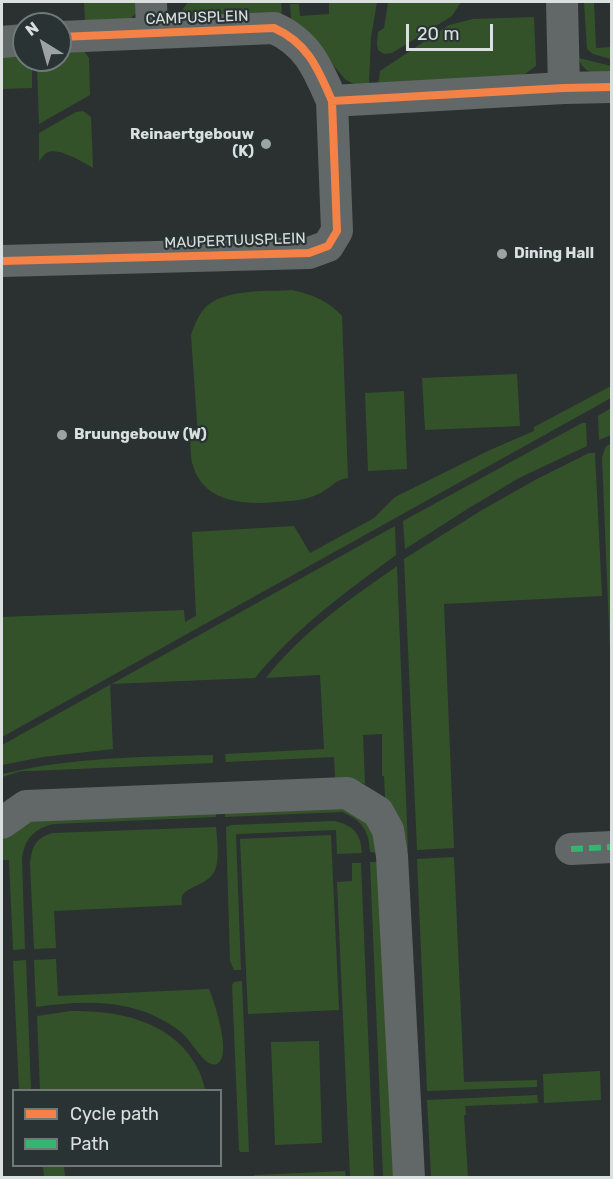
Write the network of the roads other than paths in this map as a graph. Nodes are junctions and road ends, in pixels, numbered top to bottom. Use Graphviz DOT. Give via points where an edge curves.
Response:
graph roads {
  1 [pos="151,2"];
  2 [pos="562,2"];
  3 [pos="152,33"];
  4 [pos="72,36"];
  5 [pos="612,87"];
  6 [pos="564,88"];
  7 [pos="332,101"];
  8 [pos="2,261"];
  9 [pos="2,823"];
  10 [pos="612,847"];
  11 [pos="571,849"];
  12 [pos="409,1178"];
  1 -- 3 [label="street, CAMPUSPLEIN"];
  2 -- 6 [label="street"];
  3 -- 4 [label="street, CAMPUSPLEIN"];
  3 -- 7 [label="street, CAMPUSPLEIN" via="274,28 285,32 317,67"];
  5 -- 6 [label="street"];
  6 -- 7 [label="street"];
  7 -- 8 [label="street, MAUPERTUUSPLEIN" via="337,231 328,246 309,253"];
  9 -- 12 [label="street" via="26,806 347,793 378,812 388,830 392,856"];
  10 -- 11 [label="street"];
}
